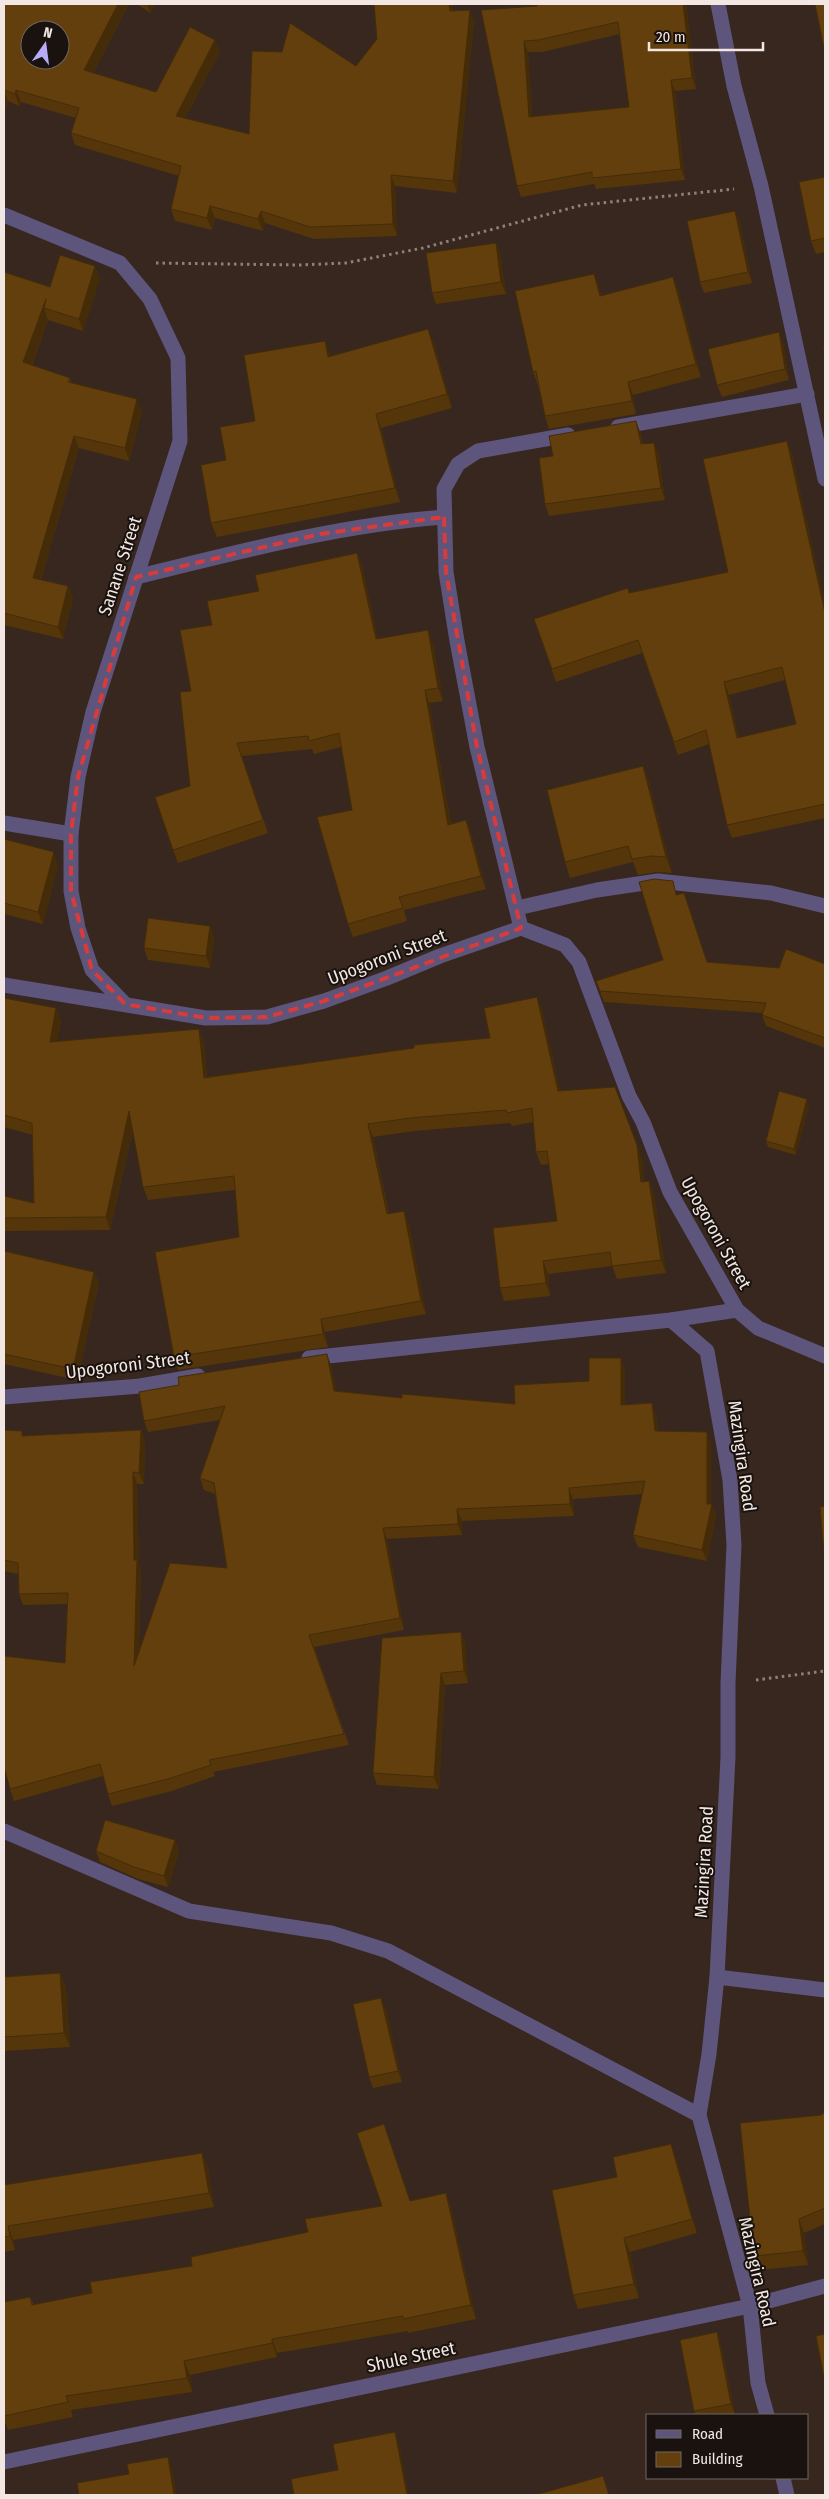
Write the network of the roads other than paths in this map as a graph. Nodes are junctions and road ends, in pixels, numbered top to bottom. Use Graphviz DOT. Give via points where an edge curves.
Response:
graph roads {
  1 [pos="718,4"];
  2 [pos="4,215"];
  3 [pos="807,394"];
  4 [pos="604,429"];
  5 [pos="584,432"];
  6 [pos="825,479"];
  7 [pos="444,517"];
  8 [pos="136,577"];
  9 [pos="4,823"];
  10 [pos="71,834"];
  11 [pos="825,906"];
  12 [pos="517,908"];
  13 [pos="521,928"];
  14 [pos="4,985"];
  15 [pos="125,1004"];
  16 [pos="737,1310"];
  17 [pos="671,1320"];
  18 [pos="825,1356"];
  19 [pos="292,1361"];
  20 [pos="216,1373"];
  21 [pos="4,1397"];
  22 [pos="4,1831"];
  23 [pos="717,1978"];
  24 [pos="825,1990"];
  25 [pos="699,2115"];
  26 [pos="825,2286"];
  27 [pos="750,2306"];
  28 [pos="767,2414"];
  29 [pos="4,2462"];
  30 [pos="783,2479"];
  31 [pos="787,2495"];
  1 -- 3 [label="street" via="734,86 761,186"];
  2 -- 8 [label="street, Sanane Street" via="120,263 150,299 178,358 180,441"];
  3 -- 4 [label="street"];
  3 -- 6 [label="street"];
  5 -- 7 [label="street" via="478,450 458,464 444,489"];
  7 -- 8 [label="street" via="396,521 320,534"];
  7 -- 12 [label="street" via="446,572 457,641 477,747"];
  8 -- 10 [label="street, Sanane Street" via="92,712 78,777"];
  9 -- 10 [label="street"];
  10 -- 15 [label="street, Sanane Street" via="71,891 78,928 92,970"];
  11 -- 12 [label="street" via="771,892 658,881 596,890"];
  12 -- 13 [label="street"];
  13 -- 15 [label="street, Upogoroni Street" via="324,1001 267,1016 206,1018"];
  13 -- 16 [label="street, Upogoroni Street" via="564,946 579,962 670,1192"];
  14 -- 15 [label="street, Upogoroni Street"];
  16 -- 17 [label="street, Upogoroni Street"];
  16 -- 18 [label="street" via="758,1328"];
  17 -- 19 [label="street, Upogoroni Street"];
  17 -- 23 [label="street, Mazingira Road" via="707,1351 730,1480 734,1545"];
  20 -- 21 [label="street, Upogoroni Street" via="140,1386"];
  22 -- 25 [label="street" via="189,1911 331,1933 388,1951"];
  23 -- 24 [label="street"];
  23 -- 25 [label="street, Mazingira Road"];
  25 -- 27 [label="street, Mazingira Road"];
  26 -- 27 [label="street, Shule Street"];
  27 -- 28 [label="street, Mazingira Road" via="758,2383"];
  27 -- 29 [label="street, Shule Street"];
  30 -- 31 [label="street"];
}
